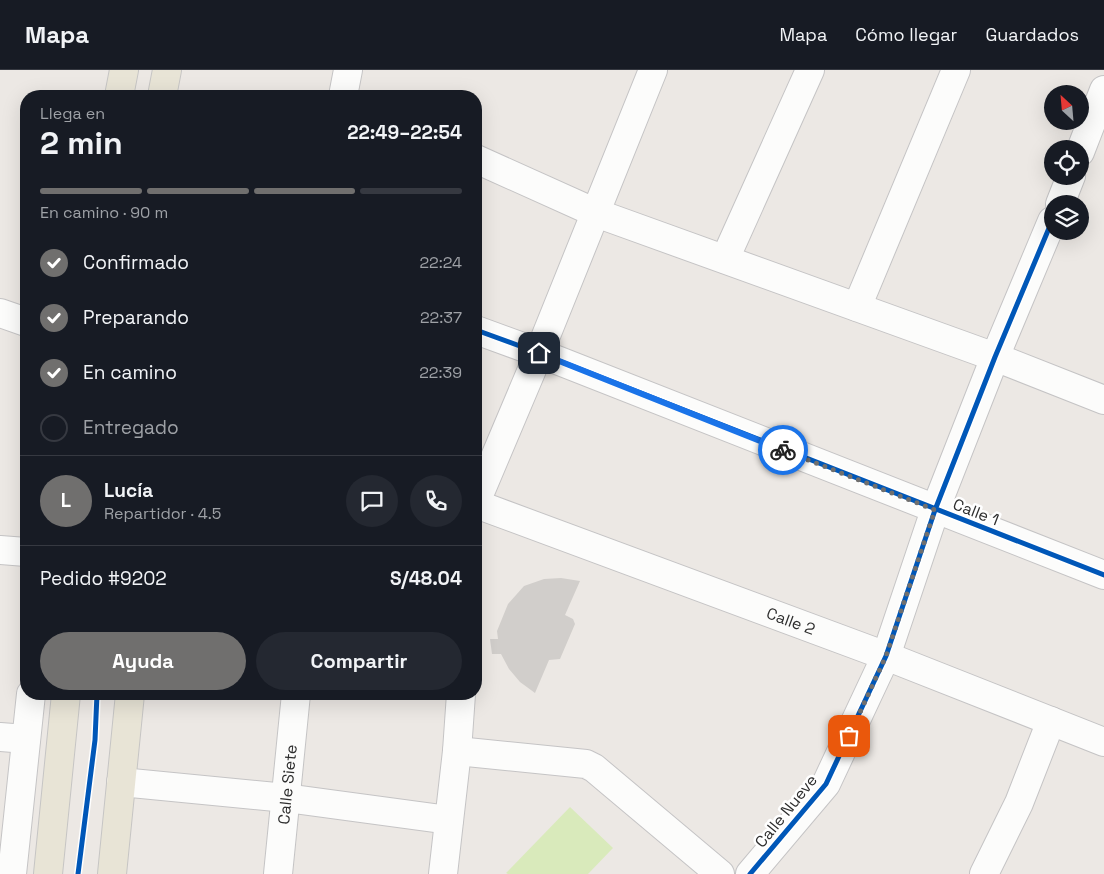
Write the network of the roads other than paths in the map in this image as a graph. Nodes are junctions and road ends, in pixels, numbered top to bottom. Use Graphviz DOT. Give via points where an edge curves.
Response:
graph roads {
  1 [pos="124,70"];
  2 [pos="167,70"];
  3 [pos="348,70"];
  4 [pos="653,70"];
  5 [pos="810,70"];
  6 [pos="956,70"];
  7 [pos="120,90"];
  8 [pos="163,90"];
  9 [pos="344,90"];
  10 [pos="1104,90"];
  11 [pos="1085,140"];
  12 [pos="482,162"];
  13 [pos="596,213"];
  14 [pos="1044,240"];
  15 [pos="726,260"];
  16 [pos="857,307"];
  17 [pos="0,313"];
  18 [pos="20,320"];
  19 [pos="482,332"];
  20 [pos="539,353"];
  21 [pos="995,357"];
  22 [pos="1104,400"];
  23 [pos="482,489"];
  24 [pos="482,505"];
  25 [pos="935,510"];
  26 [pos="0,550"];
  27 [pos="20,552"];
  28 [pos="1104,576"];
  29 [pos="886,656"];
  30 [pos="28,700"];
  31 [pos="65,700"];
  32 [pos="129,700"];
  33 [pos="295,700"];
  34 [pos="461,700"];
  35 [pos="1051,721"];
  36 [pos="13,738"];
  37 [pos="1104,742"];
  38 [pos="457,750"];
  39 [pos="121,782"];
  40 [pos="286,798"];
  41 [pos="449,820"];
  42 [pos="12,874"];
  43 [pos="48,874"];
  44 [pos="112,874"];
  45 [pos="278,874"];
  46 [pos="443,874"];
  47 [pos="720,874"];
  48 [pos="750,874"];
  49 [pos="984,874"];
  1 -- 7 [label="main road"];
  2 -- 8 [label="main road"];
  3 -- 9 [label="street"];
  4 -- 13 [label="street"];
  5 -- 15 [label="street"];
  6 -- 16 [label="street"];
  10 -- 11 [label="street"];
  12 -- 13 [label="street"];
  13 -- 15 [label="street"];
  13 -- 20 [label="street"];
  14 -- 21 [label="street, Calle Nueve"];
  15 -- 16 [label="street"];
  16 -- 21 [label="street"];
  17 -- 18 [label="street"];
  19 -- 20 [label="street, Calle 1"];
  20 -- 23 [label="street"];
  20 -- 25 [label="street, Calle 1"];
  21 -- 22 [label="street"];
  21 -- 25 [label="street, Calle Nueve"];
  24 -- 29 [label="street, Calle 2"];
  25 -- 28 [label="street, Calle 1"];
  25 -- 29 [label="street, Calle Nueve"];
  26 -- 27 [label="street"];
  29 -- 35 [label="street, Calle 2"];
  29 -- 48 [label="street, Calle Nueve" via="826,784"];
  30 -- 36 [label="street"];
  31 -- 43 [label="main road"];
  32 -- 39 [label="main road"];
  33 -- 40 [label="street, Calle Siete"];
  34 -- 38 [label="street"];
  35 -- 37 [label="street, Calle 2"];
  35 -- 49 [label="street" via="1019,803"];
  36 -- 42 [label="street"];
  38 -- 41 [label="street"];
  38 -- 47 [label="street" via="586,764"];
  39 -- 40 [label="street"];
  39 -- 44 [label="main road"];
  40 -- 41 [label="street"];
  40 -- 45 [label="street, Calle Siete"];
  41 -- 46 [label="street"];
}
